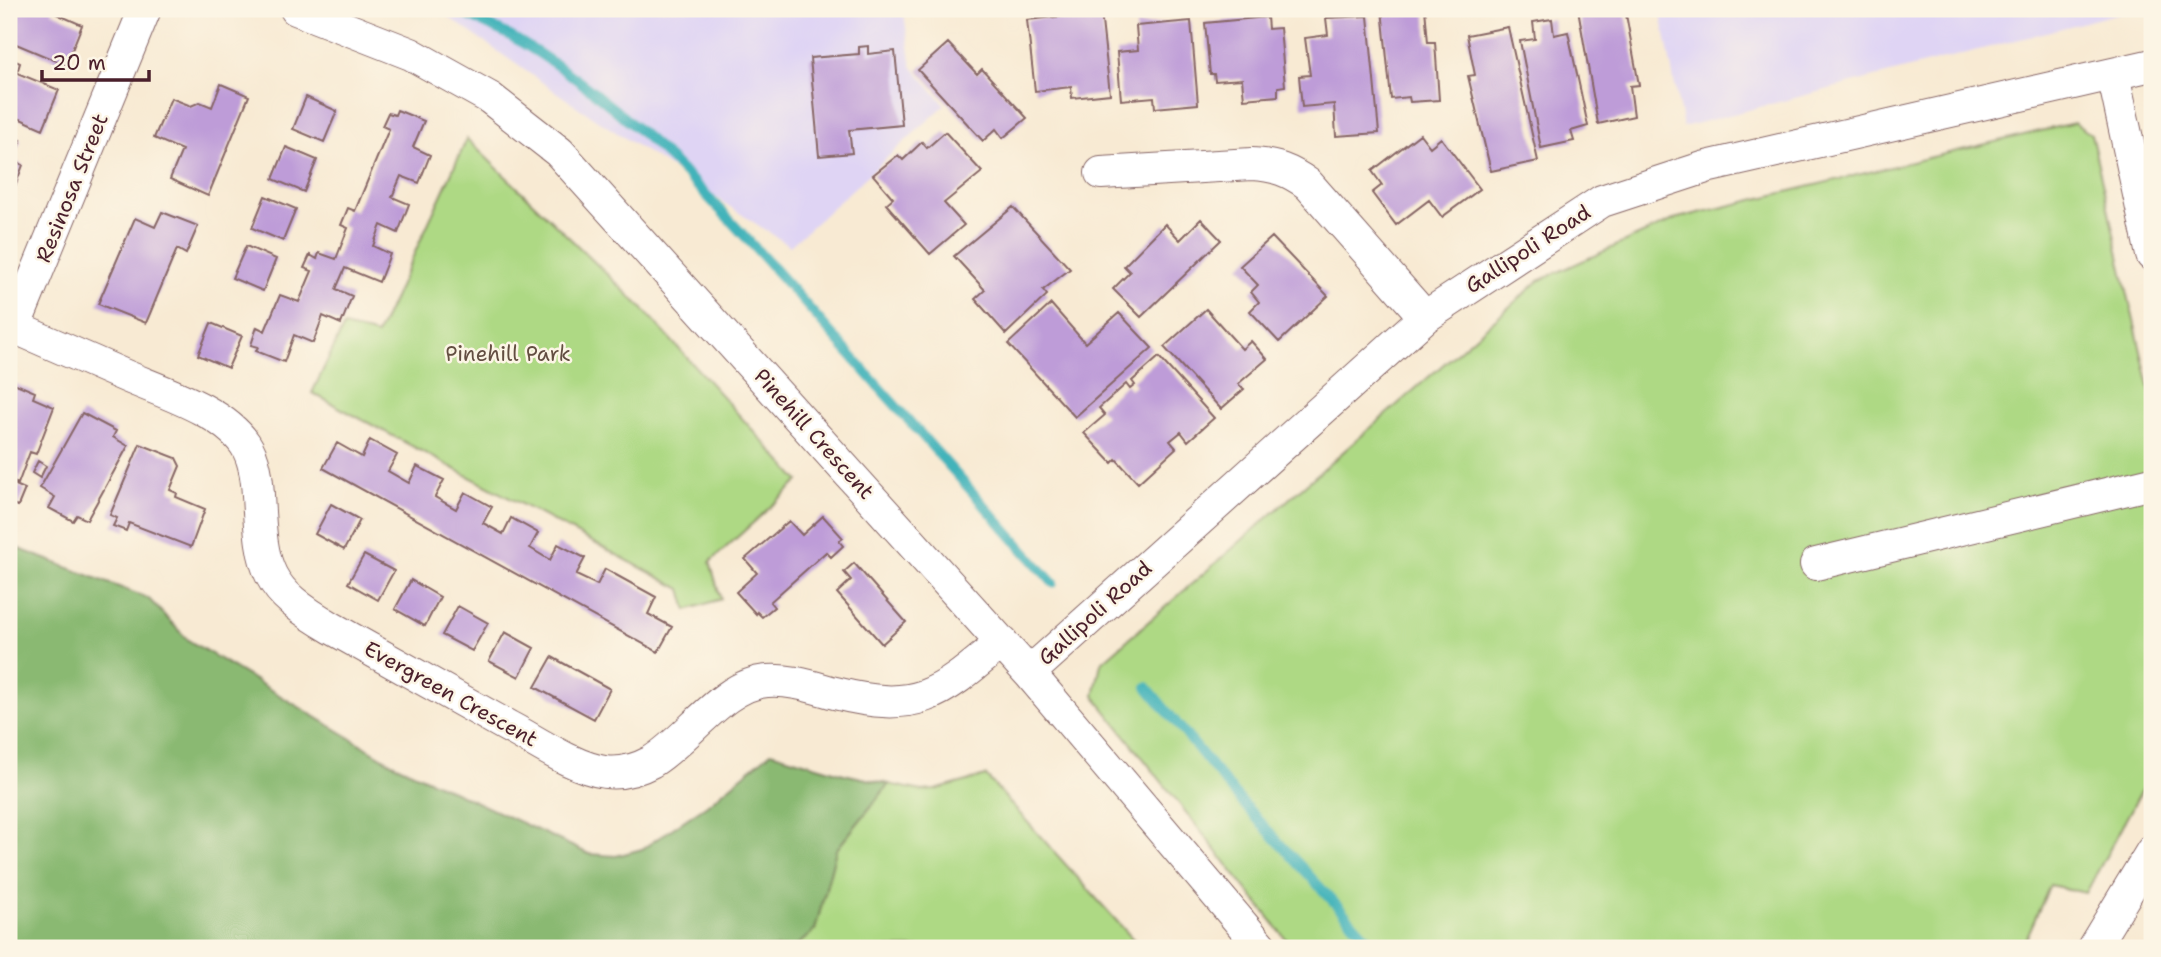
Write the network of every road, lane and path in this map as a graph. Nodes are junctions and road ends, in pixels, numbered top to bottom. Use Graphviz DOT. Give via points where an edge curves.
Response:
graph roads {
  1 [pos="145,9"];
  2 [pos="296,9"];
  3 [pos="2152,65"];
  4 [pos="2113,74"];
  5 [pos="1101,173"];
  6 [pos="2152,255"];
  7 [pos="1425,317"];
  8 [pos="12,327"];
  9 [pos="2152,483"];
  10 [pos="1816,564"];
  11 [pos="1002,642"];
  12 [pos="1029,673"];
  13 [pos="2152,851"];
  14 [pos="1262,948"];
  15 [pos="2093,948"];
  1 -- 8 [label="street, Resinosa Street"];
  2 -- 11 [label="street, Pinehill Crescent" via="411,54 491,97 559,152"];
  3 -- 4 [label="street, Gallipoli Road"];
  4 -- 6 [label="street"];
  4 -- 7 [label="street, Gallipoli Road" via="1706,167 1602,201"];
  5 -- 7 [label="street" via="1252,163 1292,173 1308,184"];
  7 -- 12 [label="street, Gallipoli Road"];
  8 -- 11 [label="street, Evergreen Crescent" via="188,403 225,425 251,456 265,562 283,594 310,616 592,769 623,772 649,763 744,686 786,682 875,702 911,701 942,689"];
  9 -- 10 [label="street"];
  11 -- 12 [label="street, Pinehill Crescent"];
  12 -- 14 [label="street, Pinehill Crescent"];
  13 -- 15 [label="street"];
}
